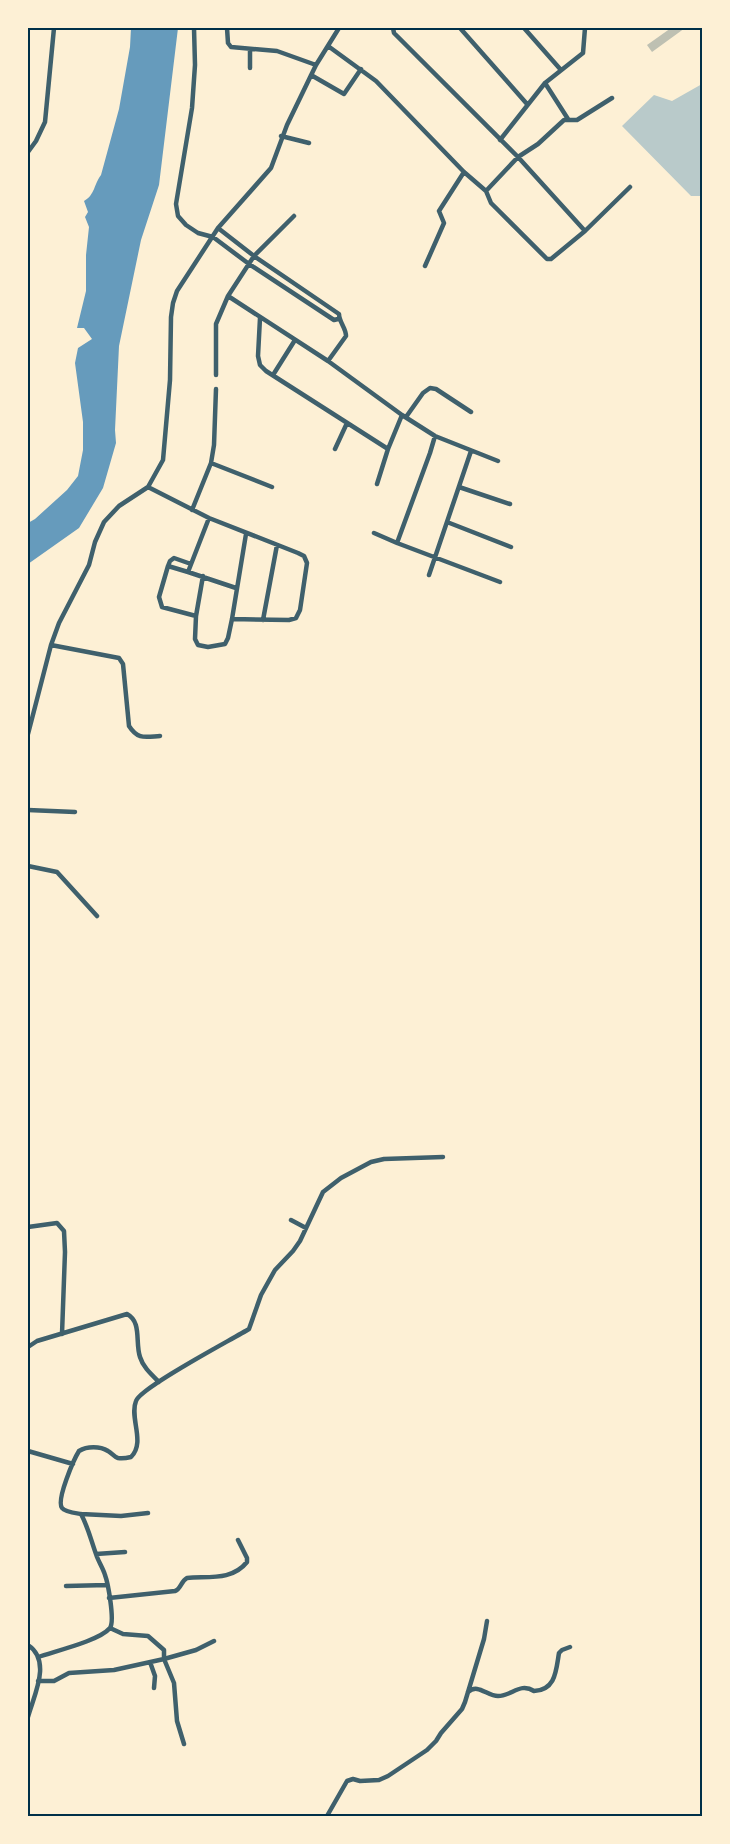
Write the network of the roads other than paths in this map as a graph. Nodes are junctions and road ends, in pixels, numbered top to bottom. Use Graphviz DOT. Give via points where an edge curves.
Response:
graph roads {
  1 [pos="54,28"];
  2 [pos="194,28"];
  3 [pos="227,28"];
  4 [pos="339,28"];
  5 [pos="393,28"];
  6 [pos="460,28"];
  7 [pos="524,28"];
  8 [pos="584,28"];
  9 [pos="328,46"];
  10 [pos="250,49"];
  11 [pos="316,66"];
  12 [pos="250,68"];
  13 [pos="360,69"];
  14 [pos="561,70"];
  15 [pos="311,75"];
  16 [pos="545,83"];
  17 [pos="612,98"];
  18 [pos="527,104"];
  19 [pos="568,119"];
  20 [pos="281,136"];
  21 [pos="500,140"];
  22 [pos="308,143"];
  23 [pos="28,152"];
  24 [pos="518,157"];
  25 [pos="464,172"];
  26 [pos="630,187"];
  27 [pos="486,191"];
  28 [pos="294,216"];
  29 [pos="218,228"];
  30 [pos="585,231"];
  31 [pos="213,237"];
  32 [pos="254,256"];
  33 [pos="249,264"];
  34 [pos="425,266"];
  35 [pos="299,286"];
  36 [pos="295,293"];
  37 [pos="228,296"];
  38 [pos="260,318"];
  39 [pos="338,319"];
  40 [pos="295,340"];
  41 [pos="328,361"];
  42 [pos="216,375"];
  43 [pos="273,375"];
  44 [pos="216,389"];
  45 [pos="470,412"];
  46 [pos="404,416"];
  47 [pos="347,423"];
  48 [pos="435,436"];
  49 [pos="335,449"];
  50 [pos="388,449"];
  51 [pos="471,451"];
  52 [pos="498,461"];
  53 [pos="211,463"];
  54 [pos="377,484"];
  55 [pos="272,487"];
  56 [pos="459,487"];
  57 [pos="148,488"];
  58 [pos="510,504"];
  59 [pos="192,510"];
  60 [pos="209,518"];
  61 [pos="448,522"];
  62 [pos="374,533"];
  63 [pos="246,534"];
  64 [pos="397,543"];
  65 [pos="277,545"];
  66 [pos="512,547"];
  67 [pos="434,557"];
  68 [pos="191,564"];
  69 [pos="168,566"];
  70 [pos="188,572"];
  71 [pos="429,575"];
  72 [pos="203,576"];
  73 [pos="500,582"];
  74 [pos="236,588"];
  75 [pos="196,616"];
  76 [pos="232,619"];
  77 [pos="263,620"];
  78 [pos="51,645"];
  79 [pos="28,734"];
  80 [pos="160,736"];
  81 [pos="28,810"];
  82 [pos="75,812"];
  83 [pos="28,866"];
  84 [pos="96,916"];
  85 [pos="444,1157"];
  86 [pos="291,1220"];
  87 [pos="28,1226"];
  88 [pos="306,1228"];
  89 [pos="62,1334"];
  90 [pos="28,1346"];
  91 [pos="159,1382"];
  92 [pos="28,1451"];
  93 [pos="73,1464"];
  94 [pos="148,1513"];
  95 [pos="81,1514"];
  96 [pos="238,1540"];
  97 [pos="125,1552"];
  98 [pos="96,1554"];
  99 [pos="107,1585"];
  100 [pos="66,1586"];
  101 [pos="109,1598"];
  102 [pos="487,1621"];
  103 [pos="110,1628"];
  104 [pos="214,1641"];
  105 [pos="28,1645"];
  106 [pos="570,1646"];
  107 [pos="38,1657"];
  108 [pos="164,1659"];
  109 [pos="150,1662"];
  110 [pos="38,1681"];
  111 [pos="154,1688"];
  112 [pos="468,1692"];
  113 [pos="28,1717"];
  114 [pos="184,1744"];
  115 [pos="327,1816"];
  1 -- 23 [label="street" via="45,122"];
  2 -- 31 [label="street" via="192,108 176,204 178,216 186,225"];
  3 -- 10 [label="street" via="228,43 234,48"];
  4 -- 9 [label="street"];
  5 -- 21 [label="street" via="394,33"];
  6 -- 18 [label="street"];
  7 -- 14 [label="street"];
  8 -- 14 [label="street" via="583,53"];
  9 -- 11 [label="street"];
  9 -- 13 [label="street"];
  10 -- 11 [label="street" via="278,51"];
  10 -- 12 [label="street"];
  11 -- 15 [label="street"];
  13 -- 15 [label="street" via="344,94"];
  13 -- 25 [label="street" via="376,81"];
  14 -- 16 [label="street"];
  15 -- 20 [label="street"];
  16 -- 18 [label="street"];
  16 -- 19 [label="street"];
  17 -- 19 [label="street" via="577,120"];
  18 -- 21 [label="street"];
  19 -- 24 [label="street"];
  20 -- 22 [label="street"];
  20 -- 29 [label="street" via="267,174"];
  21 -- 24 [label="street"];
  24 -- 27 [label="street"];
  24 -- 30 [label="street"];
  25 -- 27 [label="street"];
  25 -- 34 [label="street" via="439,211 444,224"];
  26 -- 30 [label="street"];
  27 -- 30 [label="street" via="491,203 546,259"];
  28 -- 32 [label="street"];
  29 -- 31 [label="street"];
  29 -- 32 [label="street"];
  31 -- 33 [label="street"];
  31 -- 57 [label="street" via="181,284 173,303 163,460"];
  32 -- 33 [label="street"];
  32 -- 35 [label="street"];
  33 -- 36 [label="street"];
  33 -- 37 [label="street"];
  35 -- 36 [label="street"];
  35 -- 39 [label="street" via="337,313"];
  36 -- 39 [label="street" via="334,320"];
  37 -- 38 [label="street"];
  37 -- 42 [label="street" via="216,324"];
  38 -- 40 [label="street"];
  38 -- 43 [label="street" via="258,362"];
  39 -- 41 [label="street" via="346,336"];
  40 -- 41 [label="street"];
  40 -- 43 [label="street"];
  41 -- 46 [label="street"];
  43 -- 47 [label="street"];
  44 -- 53 [label="street"];
  45 -- 46 [label="street" via="430,388"];
  46 -- 48 [label="street"];
  46 -- 50 [label="street"];
  47 -- 49 [label="street"];
  47 -- 50 [label="street"];
  48 -- 51 [label="street"];
  48 -- 64 [label="street"];
  50 -- 54 [label="street"];
  51 -- 52 [label="street"];
  51 -- 56 [label="street"];
  53 -- 55 [label="street"];
  53 -- 59 [label="street"];
  56 -- 58 [label="street"];
  56 -- 61 [label="street"];
  57 -- 59 [label="street"];
  57 -- 78 [label="street" via="119,506 104,522 89,566"];
  59 -- 60 [label="street"];
  60 -- 63 [label="street"];
  60 -- 68 [label="street"];
  61 -- 66 [label="street"];
  61 -- 67 [label="street"];
  62 -- 64 [label="street"];
  63 -- 65 [label="street"];
  63 -- 74 [label="street"];
  64 -- 67 [label="street"];
  65 -- 77 [label="street"];
  65 -- 77 [label="street" via="298,553 306,560 300,610 294,620"];
  67 -- 71 [label="street"];
  67 -- 73 [label="street"];
  68 -- 69 [label="street" via="174,558"];
  68 -- 70 [label="street"];
  69 -- 70 [label="street"];
  69 -- 75 [label="street" via="159,597 160,605"];
  70 -- 72 [label="street"];
  72 -- 74 [label="street"];
  72 -- 75 [label="street"];
  74 -- 76 [label="street"];
  75 -- 76 [label="street" via="195,642 208,647 223,646 227,642"];
  76 -- 77 [label="street"];
  78 -- 79 [label="street"];
  78 -- 80 [label="street" via="119,658 123,664 129,726 138,736"];
  81 -- 82 [label="street"];
  83 -- 84 [label="street" via="56,872"];
  85 -- 88 [label="street" via="384,1159 360,1167 323,1192"];
  86 -- 88 [label="street"];
  87 -- 89 [label="street" via="57,1223 64,1231 66,1269"];
  88 -- 91 [label="street" via="293,1251 270,1278 249,1329"];
  89 -- 90 [label="street"];
  89 -- 91 [label="street" via="128,1314 134,1317 136,1324 139,1356"];
  91 -- 93 [label="street" via="136,1400 136,1449 131,1457 120,1458 104,1449 89,1447 79,1451"];
  92 -- 93 [label="street"];
  93 -- 95 [label="street" via="60,1506"];
  94 -- 95 [label="street" via="121,1516"];
  95 -- 98 [label="street"];
  96 -- 101 [label="street" via="247,1562 222,1577 187,1578 175,1591"];
  97 -- 98 [label="street"];
  98 -- 99 [label="street"];
  99 -- 100 [label="street"];
  99 -- 101 [label="street"];
  101 -- 103 [label="street" via="113,1620"];
  102 -- 112 [label="street"];
  103 -- 107 [label="street" via="97,1637"];
  103 -- 108 [label="street" via="123,1634 148,1636 164,1650"];
  104 -- 108 [label="street"];
  105 -- 107 [label="street"];
  106 -- 112 [label="street" via="559,1653 555,1677 545,1688 534,1691 520,1688 502,1696 478,1689"];
  107 -- 110 [label="street" via="41,1668"];
  108 -- 109 [label="street"];
  108 -- 114 [label="street" via="174,1683 177,1720"];
  109 -- 110 [label="street" via="114,1670 70,1673 54,1681"];
  109 -- 111 [label="street" via="155,1676"];
  110 -- 113 [label="street"];
  112 -- 115 [label="street" via="462,1709 427,1750 379,1780 347,1781"];
}
